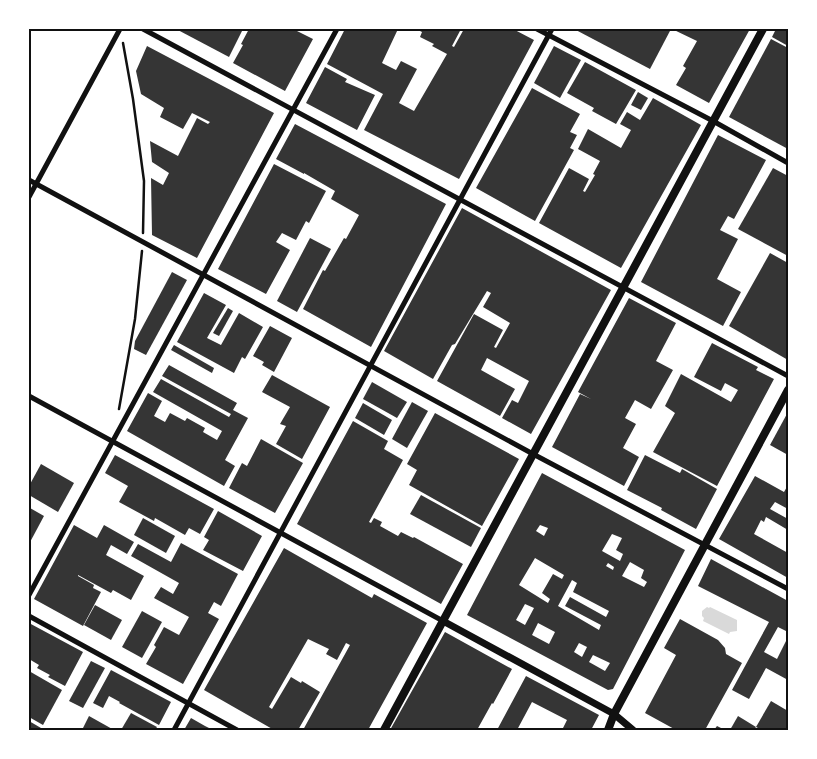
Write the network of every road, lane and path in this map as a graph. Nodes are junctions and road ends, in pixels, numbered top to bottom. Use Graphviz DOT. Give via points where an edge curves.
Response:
graph roads {
  1 [pos="120,29"];
  2 [pos="143,29"];
  3 [pos="337,29"];
  4 [pos="537,29"];
  5 [pos="552,29"];
  6 [pos="763,29"];
  7 [pos="548,35"];
  8 [pos="293,110"];
  9 [pos="713,121"];
  10 [pos="788,163"];
  11 [pos="29,180"];
  12 [pos="36,184"];
  13 [pos="29,197"];
  14 [pos="460,199"];
  15 [pos="203,274"];
  16 [pos="623,287"];
  17 [pos="370,365"];
  18 [pos="788,376"];
  19 [pos="788,390"];
  20 [pos="29,396"];
  21 [pos="112,442"];
  22 [pos="533,454"];
  23 [pos="280,533"];
  24 [pos="704,545"];
  25 [pos="788,589"];
  26 [pos="29,595"];
  27 [pos="29,616"];
  28 [pos="443,621"];
  29 [pos="188,703"];
  30 [pos="614,714"];
  31 [pos="174,730"];
  32 [pos="237,730"];
  33 [pos="384,730"];
  34 [pos="608,730"];
  35 [pos="633,730"];
  1 -- 12 [label="street"];
  2 -- 8 [label="street"];
  3 -- 8 [label="street"];
  4 -- 7 [label="street"];
  5 -- 7 [label="street"];
  6 -- 9 [label="main road"];
  7 -- 9 [label="street"];
  7 -- 14 [label="street"];
  8 -- 14 [label="street"];
  8 -- 15 [label="street"];
  9 -- 10 [label="street"];
  9 -- 16 [label="main road"];
  11 -- 12 [label="street"];
  12 -- 13 [label="street"];
  12 -- 15 [label="street"];
  14 -- 16 [label="street"];
  14 -- 17 [label="street"];
  15 -- 17 [label="street"];
  15 -- 21 [label="street"];
  16 -- 18 [label="street"];
  16 -- 22 [label="main road"];
  17 -- 22 [label="street"];
  17 -- 23 [label="street"];
  19 -- 24 [label="main road"];
  20 -- 21 [label="street"];
  21 -- 23 [label="street"];
  21 -- 26 [label="street"];
  22 -- 24 [label="street"];
  22 -- 28 [label="main road"];
  23 -- 28 [label="street"];
  23 -- 29 [label="street"];
  24 -- 25 [label="street"];
  24 -- 30 [label="main road"];
  27 -- 29 [label="street"];
  28 -- 30 [label="street"];
  28 -- 33 [label="main road"];
  29 -- 31 [label="street"];
  29 -- 32 [label="street"];
  30 -- 34 [label="main road"];
  30 -- 35 [label="street"];
}
